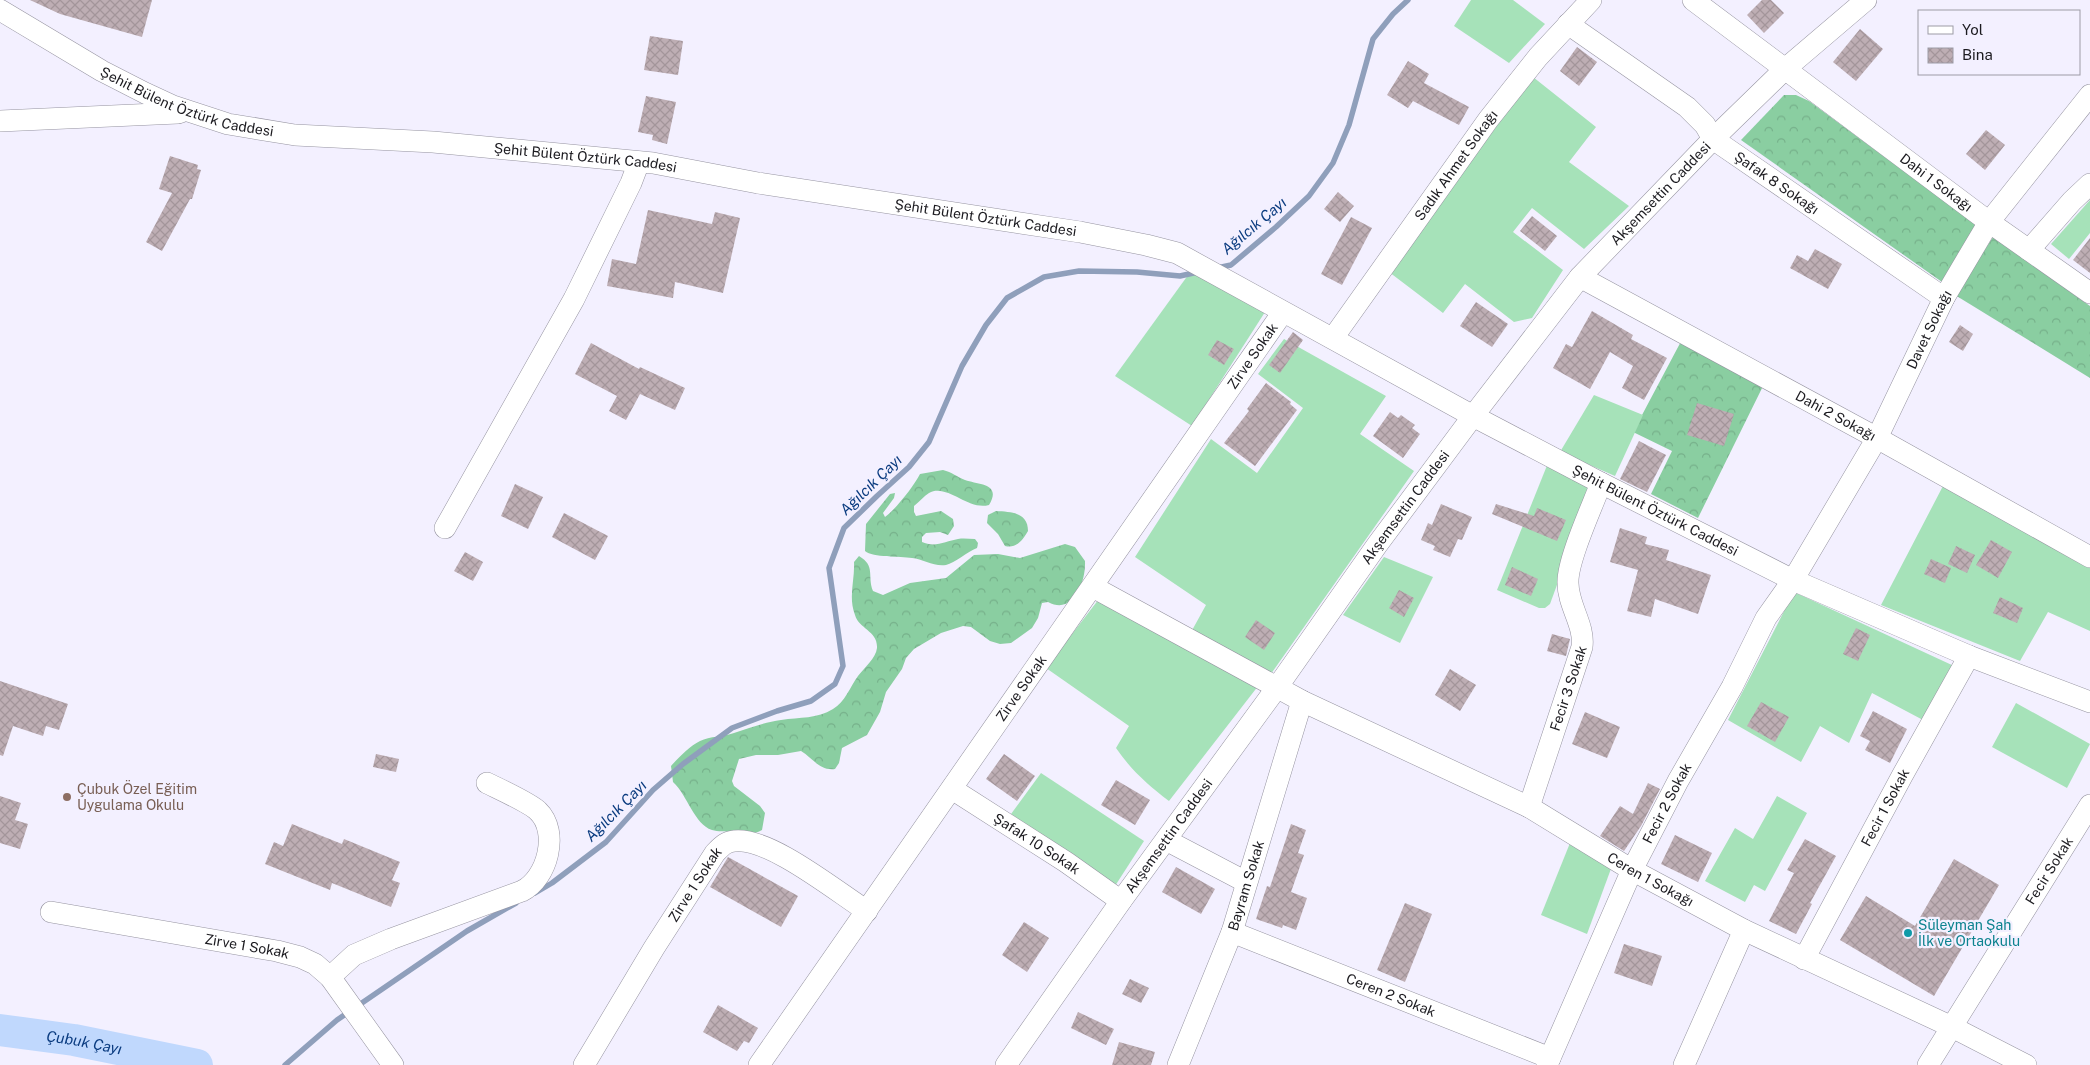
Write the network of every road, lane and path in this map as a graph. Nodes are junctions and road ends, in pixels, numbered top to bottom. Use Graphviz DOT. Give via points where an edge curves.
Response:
graph roads {
  1 [pos="1591,0"];
  2 [pos="1693,0"];
  3 [pos="1866,0"];
  4 [pos="0,10"];
  5 [pos="1568,24"];
  6 [pos="1785,69"];
  7 [pos="2090,94"];
  8 [pos="183,110"];
  9 [pos="0,121"];
  10 [pos="1713,140"];
  11 [pos="639,162"];
  12 [pos="2090,184"];
  13 [pos="1989,222"];
  14 [pos="2029,250"];
  15 [pos="1580,277"];
  16 [pos="2090,293"];
  17 [pos="1944,298"];
  18 [pos="1283,312"];
  19 [pos="1333,338"];
  20 [pos="1473,416"];
  21 [pos="1877,438"];
  22 [pos="1600,484"];
  23 [pos="445,528"];
  24 [pos="2090,557"];
  25 [pos="1793,580"];
  26 [pos="1093,586"];
  27 [pos="1969,656"];
  28 [pos="1278,686"];
  29 [pos="1302,701"];
  30 [pos="2090,702"];
  31 [pos="487,783"];
  32 [pos="952,789"];
  33 [pos="2090,805"];
  34 [pos="1528,807"];
  35 [pos="1166,840"];
  36 [pos="1632,870"];
  37 [pos="1246,882"];
  38 [pos="1120,901"];
  39 [pos="867,911"];
  40 [pos="51,912"];
  41 [pos="1744,930"];
  42 [pos="1232,932"];
  43 [pos="1804,959"];
  44 [pos="330,977"];
  45 [pos="1952,1027"];
  46 [pos="1549,1061"];
  47 [pos="393,1065"];
  48 [pos="584,1065"];
  49 [pos="759,1065"];
  50 [pos="1006,1065"];
  51 [pos="1178,1065"];
  52 [pos="1684,1065"];
  53 [pos="1928,1065"];
  54 [pos="2026,1065"];
  1 -- 5 [label="street, Sadık Ahmet Sokağı"];
  2 -- 6 [label="street, Dahi 1 Sokağı"];
  3 -- 6 [label="street, Akşemsettin Caddesi"];
  4 -- 8 [label="street, Şehit Bülent Öztürk Caddesi" via="102,71"];
  5 -- 10 [label="street, Şafak 8 Sokağı" via="1686,107 1705,125"];
  5 -- 19 [label="street, Sadık Ahmet Sokağı" via="1488,120"];
  6 -- 10 [label="street, Akşemsettin Caddesi"];
  6 -- 13 [label="street, Dahi 1 Sokağı"];
  7 -- 13 [label="street, Davet Sokağı"];
  8 -- 9 [label="street" via="178,113"];
  8 -- 11 [label="street, Şehit Bülent Öztürk Caddesi" via="228,124 295,135 433,142"];
  10 -- 15 [label="street, Akşemsettin Caddesi"];
  10 -- 17 [label="street, Şafak 8 Sokağı"];
  11 -- 18 [label="street, Şehit Bülent Öztürk Caddesi" via="1146,245 1177,253"];
  11 -- 23 [label="street" via="574,299"];
  12 -- 14 [label="street"];
  13 -- 14 [label="street, Dahi 1 Sokağı"];
  13 -- 17 [label="street, Davet Sokağı"];
  14 -- 16 [label="street, Dahi 1 Sokağı"];
  15 -- 20 [label="street, Akşemsettin Caddesi"];
  15 -- 21 [label="street, Dahi 2 Sokağı"];
  17 -- 21 [label="street, Davet Sokağı"];
  18 -- 19 [label="street, Şehit Bülent Öztürk Caddesi"];
  18 -- 26 [label="street, Zirve Sokak"];
  19 -- 20 [label="street, Şehit Bülent Öztürk Caddesi"];
  20 -- 22 [label="street, Şehit Bülent Öztürk Caddesi"];
  20 -- 28 [label="street, Akşemsettin Caddesi"];
  21 -- 24 [label="street, Dahi 2 Sokağı"];
  21 -- 25 [label="street, Davet Sokağı"];
  22 -- 25 [label="street, Şehit Bülent Öztürk Caddesi"];
  22 -- 34 [label="street, Fecir 3 Sokak" via="1567,582 1584,637 1582,647"];
  25 -- 27 [label="street, Şehit Bülent Öztürk Caddesi"];
  25 -- 36 [label="street, Fecir 2 Sokak" via="1766,618"];
  26 -- 28 [label="street, Ceren 1 Sokağı"];
  26 -- 32 [label="street, Zirve Sokak"];
  27 -- 30 [label="street, Şehit Bülent Öztürk Caddesi"];
  27 -- 43 [label="street, Fecir 1 Sokak"];
  28 -- 29 [label="street, Ceren 1 Sokağı"];
  28 -- 35 [label="street, Akşemsettin Caddesi"];
  29 -- 34 [label="street, Ceren 1 Sokağı"];
  29 -- 37 [label="street, Bayram Sokak"];
  31 -- 44 [label="street" via="538,811 544,820 548,846 538,879 522,891 354,955"];
  32 -- 38 [label="street, Şafak 10 Sokak"];
  32 -- 39 [label="street, Zirve Sokak"];
  33 -- 45 [label="street, Fecir Sokak"];
  34 -- 36 [label="street, Ceren 1 Sokağı"];
  35 -- 37 [label="street"];
  35 -- 38 [label="street, Akşemsettin Caddesi"];
  36 -- 41 [label="street, Ceren 1 Sokağı"];
  36 -- 46 [label="street, Fecir 2 Sokak"];
  37 -- 42 [label="street, Bayram Sokak"];
  38 -- 50 [label="street, Akşemsettin Caddesi"];
  39 -- 48 [label="street, Zirve 1 Sokak" via="782,855 763,846 736,841 725,843 715,852 674,916"];
  39 -- 49 [label="street, Zirve Sokak"];
  40 -- 44 [label="street, Zirve 1 Sokak" via="277,951 315,964"];
  41 -- 43 [label="street, Ceren 1 Sokağı"];
  41 -- 52 [label="street"];
  42 -- 46 [label="street, Ceren 2 Sokak"];
  42 -- 51 [label="street, Bayram Sokak"];
  43 -- 45 [label="street, Ceren 1 Sokağı"];
  44 -- 47 [label="street, Zirve 1 Sokak"];
  45 -- 53 [label="street, Fecir Sokak"];
  45 -- 54 [label="street, Ceren 1 Sokağı"];
}
